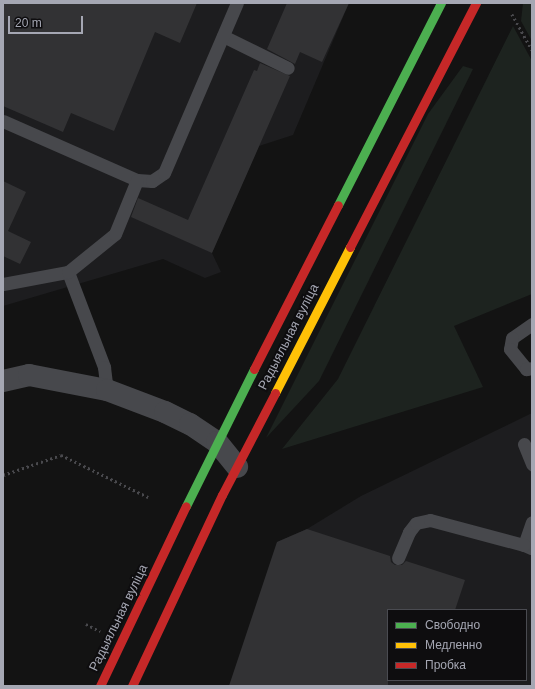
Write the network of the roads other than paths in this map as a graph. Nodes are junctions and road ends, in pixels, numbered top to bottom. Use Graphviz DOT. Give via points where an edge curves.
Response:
graph roads {
  1 [pos="237,3"];
  2 [pos="441,3"];
  3 [pos="476,3"];
  4 [pos="223,36"];
  5 [pos="288,68"];
  6 [pos="3,121"];
  7 [pos="137,180"];
  8 [pos="68,272"];
  9 [pos="3,284"];
  10 [pos="532,324"];
  11 [pos="532,368"];
  12 [pos="3,381"];
  13 [pos="107,390"];
  14 [pos="217,442"];
  15 [pos="524,444"];
  16 [pos="532,464"];
  17 [pos="237,467"];
  18 [pos="532,522"];
  19 [pos="528,546"];
  20 [pos="398,558"];
  21 [pos="100,686"];
  22 [pos="132,686"];
  1 -- 4 [label="lane"];
  2 -- 14 [label="main road, Радыяльная вуліца"];
  3 -- 17 [label="main road, Радыяльная вуліца"];
  4 -- 5 [label="lane"];
  4 -- 7 [label="lane" via="164,173 152,181"];
  6 -- 7 [label="lane"];
  7 -- 8 [label="lane" via="115,234"];
  8 -- 9 [label="lane"];
  8 -- 13 [label="lane" via="104,367"];
  10 -- 11 [label="lane" via="512,338 510,349 526,369"];
  12 -- 13 [label="street" via="29,375"];
  13 -- 14 [label="street" via="165,412"];
  14 -- 17 [label="street"];
  14 -- 21 [label="main road, Радыяльная вуліца"];
  15 -- 16 [label="lane"];
  17 -- 22 [label="main road, Радыяльная вуліца"];
  18 -- 19 [label="lane"];
  19 -- 20 [label="lane" via="430,520 416,523 409,532"];
}
